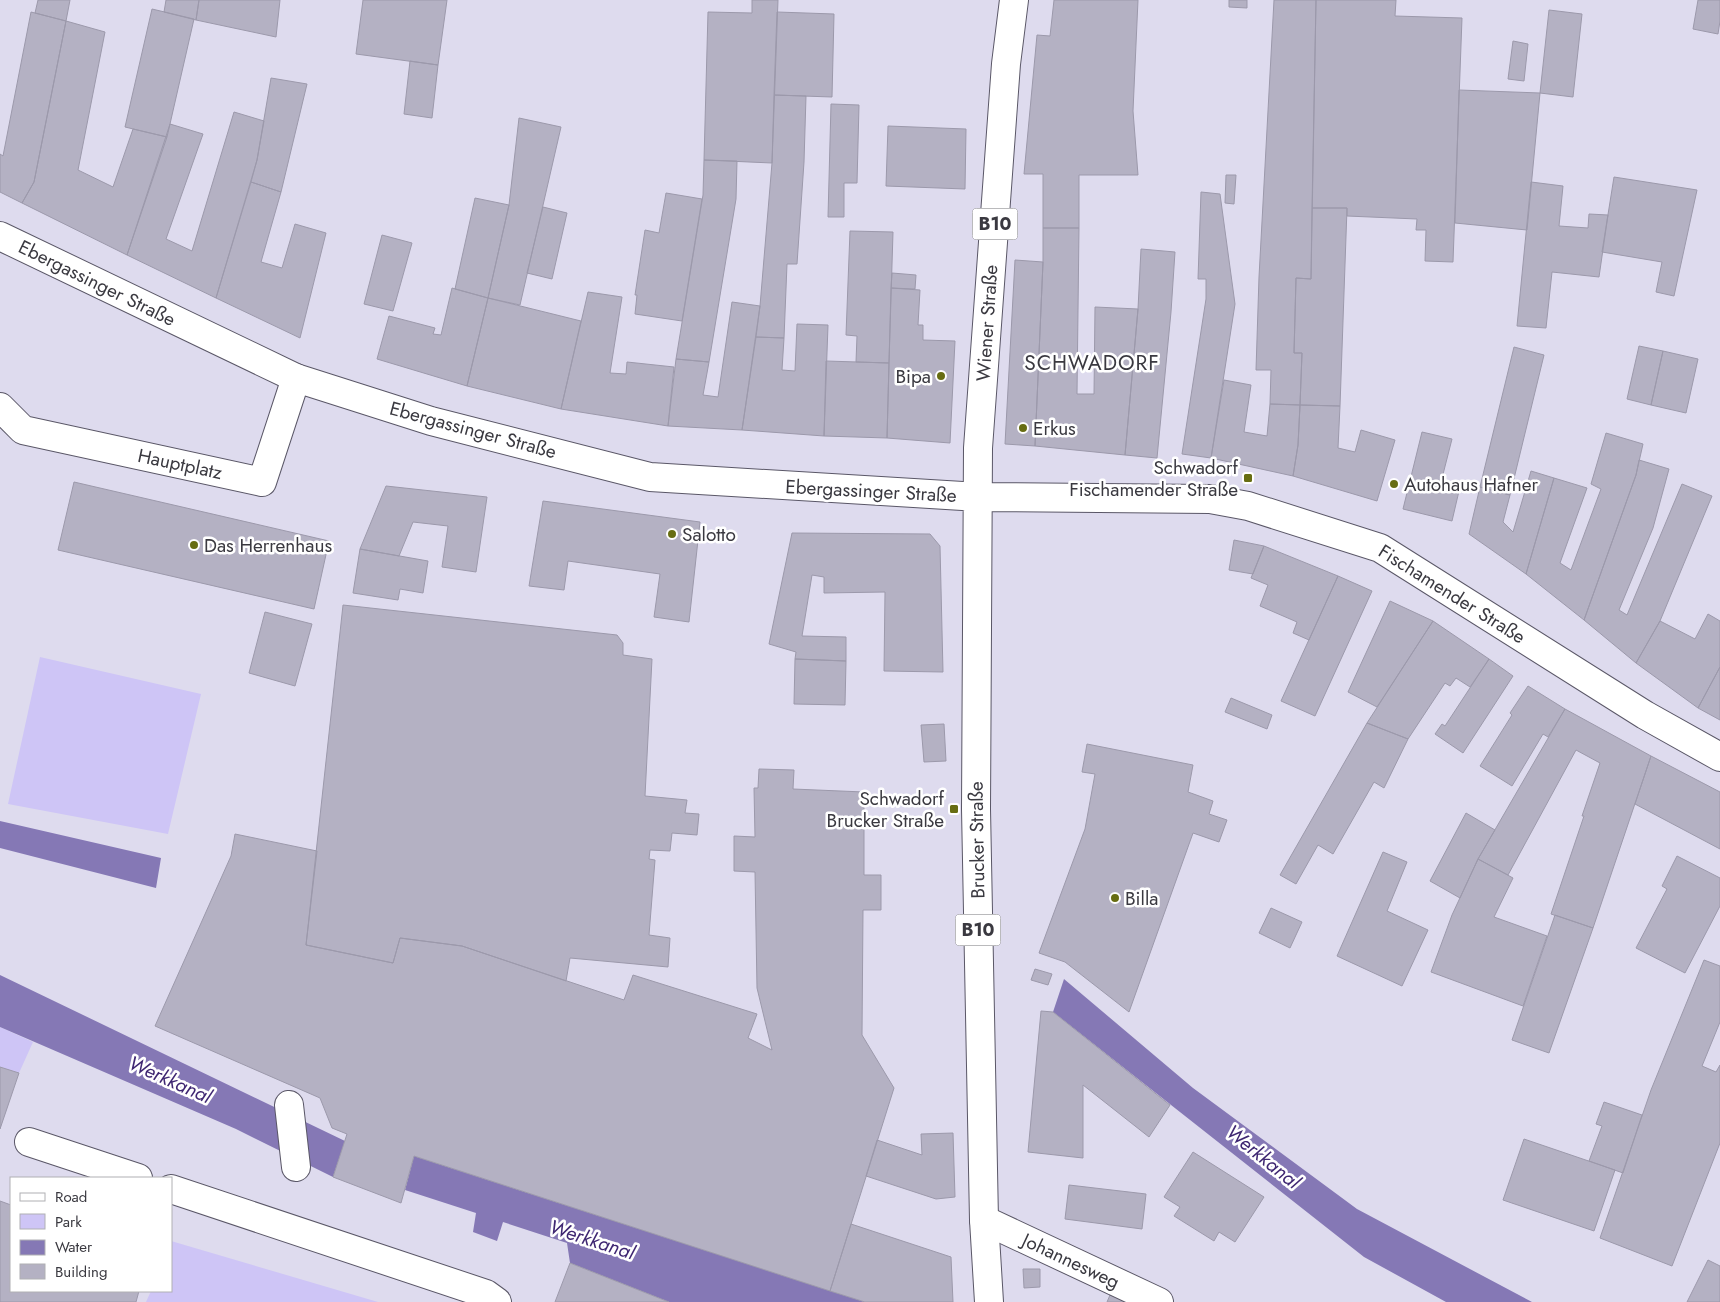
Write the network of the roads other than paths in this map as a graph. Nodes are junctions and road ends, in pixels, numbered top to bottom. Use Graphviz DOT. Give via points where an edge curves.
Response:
graph roads {
  1 [pos="1014,0"];
  2 [pos="0,236"];
  3 [pos="296,378"];
  4 [pos="0,407"];
  5 [pos="979,497"];
  6 [pos="1720,757"];
  7 [pos="289,1105"];
  8 [pos="29,1142"];
  9 [pos="296,1167"];
  10 [pos="135,1177"];
  11 [pos="172,1189"];
  12 [pos="984,1220"];
  13 [pos="496,1302"];
  14 [pos="989,1302"];
  15 [pos="1159,1302"];
  1 -- 5 [label="main road, Wiener Straße / B10" via="1006,64 979,438"];
  2 -- 3 [label="main road, Ebergassinger Straße"];
  3 -- 4 [label="main road, Hauptplatz" via="262,482 23,430"];
  3 -- 5 [label="main road, Ebergassinger Straße" via="431,422 650,477"];
  5 -- 6 [label="main road, Fischamender Straße" via="1210,499 1248,506 1380,548 1645,715"];
  5 -- 12 [label="main road, Brucker Straße / B10" via="976,808"];
  7 -- 9 [label="main road"];
  8 -- 10 [label="main road"];
  11 -- 13 [label="main road" via="486,1294"];
  12 -- 14 [label="main road, Brucker Straße / B10"];
  12 -- 15 [label="main road, Johannesweg"];
}
